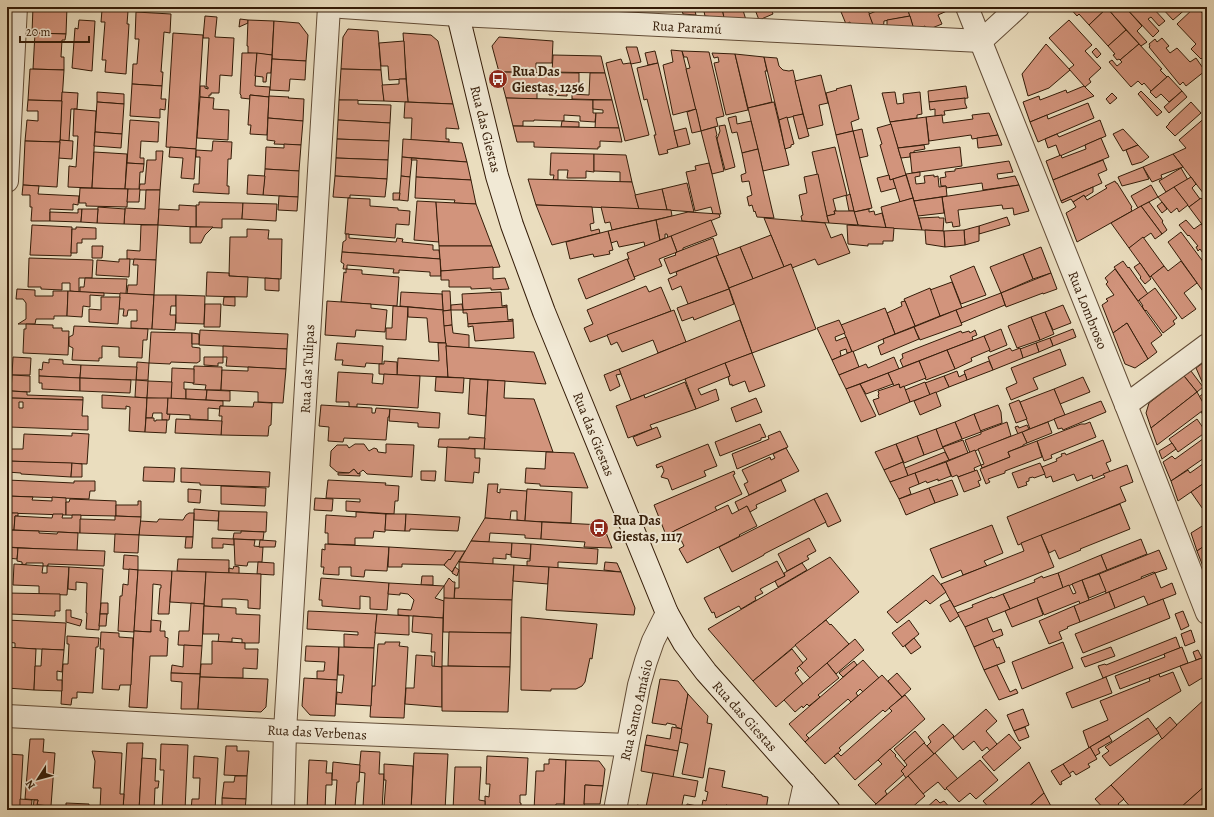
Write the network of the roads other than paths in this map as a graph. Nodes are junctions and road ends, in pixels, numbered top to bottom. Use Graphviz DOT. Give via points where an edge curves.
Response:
graph roads {
  1 [pos="16,7"];
  2 [pos="329,7"];
  3 [pos="342,7"];
  4 [pos="967,7"];
  5 [pos="1018,7"];
  6 [pos="457,11"];
  7 [pos="981,41"];
  8 [pos="7,181"];
  9 [pos="1207,345"];
  10 [pos="1126,405"];
  11 [pos="667,613"];
  12 [pos="1207,613"];
  13 [pos="7,716"];
  14 [pos="285,730"];
  15 [pos="627,745"];
  16 [pos="805,783"];
  17 [pos="283,810"];
  18 [pos="615,810"];
  19 [pos="799,810"];
  20 [pos="829,810"];
  1 -- 8 [label="street"];
  2 -- 14 [label="street, Rua das Tulipas"];
  3 -- 6 [label="street, Rua Paramú"];
  4 -- 7 [label="street, Rua Lombroso"];
  5 -- 7 [label="street"];
  6 -- 7 [label="street, Rua Paramú"];
  6 -- 11 [label="street, Rua das Giestas" via="497,176 512,225 544,312"];
  7 -- 10 [label="street, Rua Lombroso"];
  9 -- 10 [label="street"];
  10 -- 12 [label="street, Rua Lombroso"];
  11 -- 15 [label="street, Rua Santo Amásio" via="638,685"];
  11 -- 16 [label="street, Rua das Giestas" via="684,643 706,672"];
  13 -- 14 [label="street, Rua das Verbenas"];
  14 -- 15 [label="street, Rua das Verbenas"];
  14 -- 17 [label="street, Rua das Tulipas"];
  15 -- 18 [label="street, Rua Santo Amásio"];
  16 -- 19 [label="street"];
  16 -- 20 [label="street, Rua das Giestas"];
}
